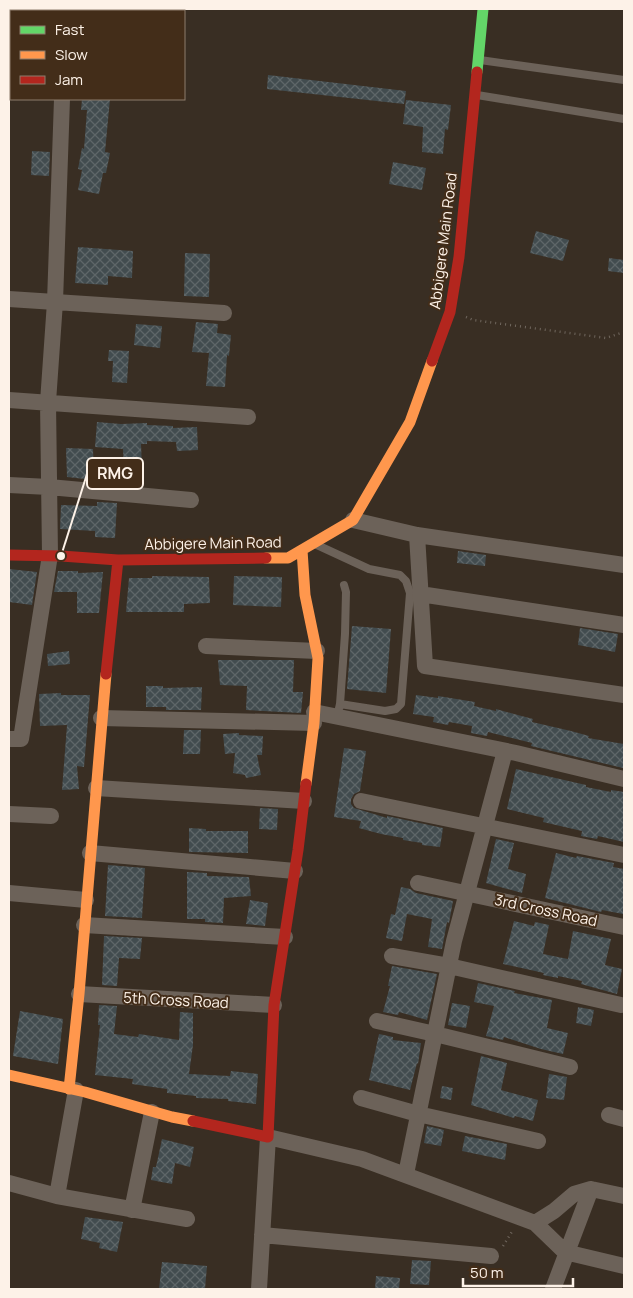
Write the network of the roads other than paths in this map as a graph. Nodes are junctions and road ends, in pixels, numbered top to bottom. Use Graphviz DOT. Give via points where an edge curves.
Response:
graph roads {
  1 [pos="483,9"];
  2 [pos="478,59"];
  3 [pos="624,80"];
  4 [pos="474,94"];
  5 [pos="62,100"];
  6 [pos="624,119"];
  7 [pos="9,299"];
  8 [pos="55,302"];
  9 [pos="224,313"];
  10 [pos="9,400"];
  11 [pos="48,402"];
  12 [pos="248,417"];
  13 [pos="9,485"];
  14 [pos="49,487"];
  15 [pos="191,500"];
  16 [pos="353,520"];
  17 [pos="417,535"];
  18 [pos="313,544"];
  19 [pos="302,550"];
  20 [pos="9,555"];
  21 [pos="50,556"];
  22 [pos="118,560"];
  23 [pos="624,565"];
  24 [pos="344,585"];
  25 [pos="420,594"];
  26 [pos="624,624"];
  27 [pos="206,646"];
  28 [pos="317,651"];
  29 [pos="624,695"];
  30 [pos="338,710"];
  31 [pos="101,718"];
  32 [pos="314,718"];
  33 [pos="9,739"];
  34 [pos="505,752"];
  35 [pos="624,779"];
  36 [pos="96,788"];
  37 [pos="304,801"];
  38 [pos="361,801"];
  39 [pos="9,814"];
  40 [pos="51,816"];
  41 [pos="485,825"];
  42 [pos="90,853"];
  43 [pos="624,855"];
  44 [pos="295,871"];
  45 [pos="418,883"];
  46 [pos="9,893"];
  47 [pos="467,894"];
  48 [pos="86,900"];
  49 [pos="84,925"];
  50 [pos="624,927"];
  51 [pos="285,937"];
  52 [pos="392,956"];
  53 [pos="449,966"];
  54 [pos="79,994"];
  55 [pos="274,1005"];
  56 [pos="621,1005"];
  57 [pos="377,1022"];
  58 [pos="435,1034"];
  59 [pos="570,1067"];
  60 [pos="9,1075"];
  61 [pos="73,1090"];
  62 [pos="361,1098"];
  63 [pos="152,1112"];
  64 [pos="418,1114"];
  65 [pos="268,1136"];
  66 [pos="538,1141"];
  67 [pos="406,1174"];
  68 [pos="9,1183"];
  69 [pos="591,1190"];
  70 [pos="57,1196"];
  71 [pos="624,1196"];
  72 [pos="132,1210"];
  73 [pos="187,1219"];
  74 [pos="534,1223"];
  75 [pos="262,1235"];
  76 [pos="565,1252"];
  77 [pos="490,1256"];
  78 [pos="624,1266"];
  79 [pos="259,1289"];
  80 [pos="553,1289"];
  1 -- 2 [label="street, Abbigere Main Road"];
  2 -- 3 [label="lane"];
  2 -- 4 [label="street, Abbigere Main Road"];
  4 -- 6 [label="lane"];
  4 -- 16 [label="street, Abbigere Main Road" via="459,257 450,312 410,422"];
  5 -- 8 [label="street"];
  7 -- 8 [label="street"];
  8 -- 9 [label="street"];
  8 -- 11 [label="street"];
  10 -- 11 [label="street"];
  11 -- 12 [label="street"];
  11 -- 14 [label="street"];
  13 -- 14 [label="street"];
  14 -- 15 [label="street"];
  14 -- 21 [label="street"];
  16 -- 17 [label="street"];
  16 -- 18 [label="street, Abbigere Main Road"];
  17 -- 23 [label="street"];
  17 -- 25 [label="street"];
  18 -- 19 [label="street, Abbigere Main Road"];
  18 -- 30 [label="lane" via="369,569 400,575 410,593 401,704 396,709 385,711"];
  19 -- 22 [label="street, Abbigere Main Road" via="288,558"];
  19 -- 28 [label="street" via="305,595"];
  20 -- 21 [label="street, Abbigere Main Road"];
  21 -- 22 [label="street, Abbigere Main Road"];
  21 -- 33 [label="street" via="22,739"];
  22 -- 31 [label="street"];
  24 -- 30 [label="lane" via="345,634"];
  25 -- 26 [label="street"];
  25 -- 29 [label="street" via="425,666"];
  27 -- 28 [label="street"];
  28 -- 32 [label="street"];
  30 -- 32 [label="street"];
  30 -- 34 [label="street"];
  31 -- 32 [label="street"];
  31 -- 36 [label="street"];
  32 -- 37 [label="street"];
  34 -- 35 [label="street"];
  34 -- 41 [label="street"];
  36 -- 37 [label="street"];
  36 -- 42 [label="street"];
  37 -- 44 [label="street"];
  38 -- 41 [label="street"];
  39 -- 40 [label="street"];
  41 -- 43 [label="street"];
  41 -- 47 [label="street"];
  42 -- 44 [label="street"];
  42 -- 48 [label="street"];
  44 -- 51 [label="street"];
  45 -- 47 [label="street, 3rd Cross Road"];
  46 -- 48 [label="street"];
  47 -- 50 [label="street, 3rd Cross Road"];
  47 -- 53 [label="street"];
  48 -- 49 [label="street"];
  49 -- 51 [label="street"];
  49 -- 54 [label="street"];
  51 -- 55 [label="street"];
  52 -- 53 [label="street"];
  53 -- 56 [label="street"];
  53 -- 58 [label="street"];
  54 -- 55 [label="street, 5th Cross Road"];
  54 -- 61 [label="street"];
  55 -- 65 [label="street"];
  57 -- 58 [label="street"];
  58 -- 59 [label="street"];
  58 -- 64 [label="street"];
  60 -- 61 [label="street"];
  61 -- 63 [label="street"];
  61 -- 70 [label="street"];
  62 -- 64 [label="street"];
  63 -- 65 [label="street"];
  63 -- 72 [label="street"];
  64 -- 66 [label="street"];
  64 -- 67 [label="street"];
  65 -- 67 [label="street" via="362,1159"];
  65 -- 75 [label="street"];
  67 -- 74 [label="street"];
  68 -- 70 [label="street"];
  69 -- 71 [label="street"];
  69 -- 74 [label="street" via="574,1194"];
  69 -- 76 [label="street"];
  70 -- 72 [label="street"];
  72 -- 73 [label="street"];
  74 -- 76 [label="street"];
  75 -- 77 [label="street"];
  75 -- 79 [label="street"];
  76 -- 78 [label="street"];
  76 -- 80 [label="street"];
}
